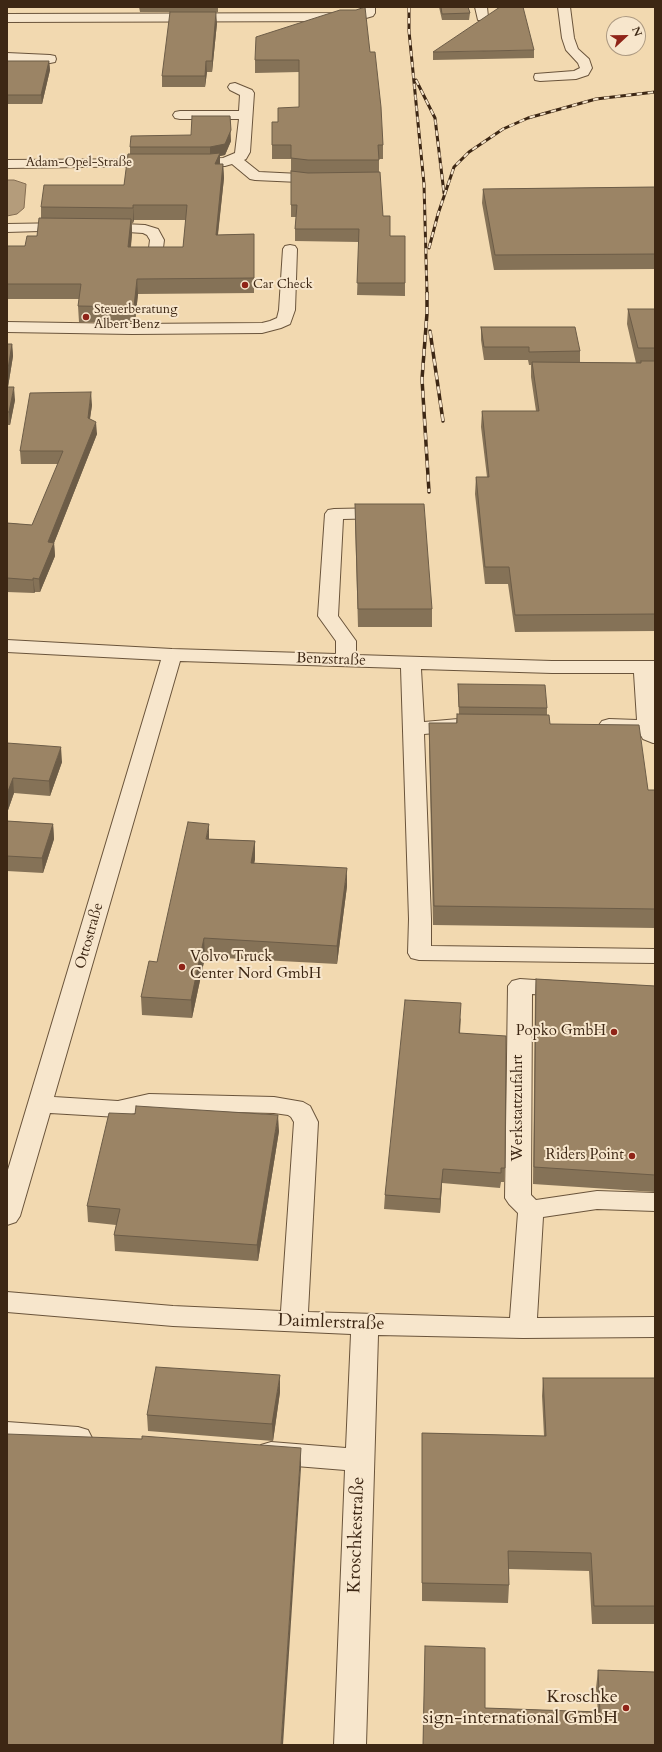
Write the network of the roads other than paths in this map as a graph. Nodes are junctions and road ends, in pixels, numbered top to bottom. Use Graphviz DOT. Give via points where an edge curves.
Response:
graph roads {
  1 [pos="369,7"];
  2 [pos="564,7"];
  3 [pos="7,18"];
  4 [pos="7,57"];
  5 [pos="50,59"];
  6 [pos="540,77"];
  7 [pos="235,87"];
  8 [pos="180,115"];
  9 [pos="245,115"];
  10 [pos="234,159"];
  11 [pos="7,164"];
  12 [pos="331,179"];
  13 [pos="7,228"];
  14 [pos="156,248"];
  15 [pos="290,249"];
  16 [pos="7,327"];
  17 [pos="401,512"];
  18 [pos="7,646"];
  19 [pos="172,655"];
  20 [pos="346,660"];
  21 [pos="411,662"];
  22 [pos="650,666"];
  23 [pos="481,725"];
  24 [pos="592,725"];
  25 [pos="414,728"];
  26 [pos="651,732"];
  27 [pos="655,956"];
  28 [pos="583,990"];
  29 [pos="40,1104"];
  30 [pos="655,1202"];
  31 [pos="532,1210"];
  32 [pos="7,1216"];
  33 [pos="7,1302"];
  34 [pos="294,1322"];
  35 [pos="365,1325"];
  36 [pos="655,1327"];
  37 [pos="523,1328"];
  38 [pos="7,1433"];
  39 [pos="101,1440"];
  40 [pos="242,1451"];
  41 [pos="360,1460"];
  42 [pos="350,1745"];
  1 -- 3 [label="street" via="369,13 356,17"];
  2 -- 6 [label="street" via="572,50 584,62 586,68 584,72 576,75"];
  4 -- 5 [label="street"];
  7 -- 9 [label="street" via="247,93"];
  8 -- 9 [label="street"];
  9 -- 10 [label="street" via="243,152"];
  10 -- 11 [label="street, Adam-Opel-Straße" via="218,163"];
  10 -- 12 [label="street" via="255,176"];
  13 -- 14 [label="street" via="145,229 153,232 157,240"];
  15 -- 16 [label="street" via="287,310 284,321 275,325 262,328"];
  17 -- 20 [label="street" via="334,514 328,616 346,641"];
  18 -- 19 [label="street, Benzstraße"];
  19 -- 20 [label="street, Benzstraße"];
  19 -- 29 [label="street, Ottostraße"];
  20 -- 21 [label="street, Benzstraße"];
  21 -- 22 [label="street, Benzstraße" via="552,667"];
  21 -- 25 [label="street"];
  22 -- 26 [label="street"];
  23 -- 25 [label="street"];
  24 -- 26 [label="street"];
  25 -- 27 [label="street" via="420,954"];
  28 -- 31 [label="street, Werkstattzufahrt" via="520,986 518,1198"];
  29 -- 32 [label="street, Ottostraße"];
  29 -- 34 [label="street" via="118,1109 148,1102 274,1105 294,1108 301,1112 306,1122"];
  30 -- 31 [label="street" via="597,1200"];
  31 -- 37 [label="street"];
  33 -- 34 [label="street, Daimlerstraße" via="173,1316"];
  34 -- 35 [label="street, Daimlerstraße"];
  35 -- 37 [label="street, Daimlerstraße"];
  35 -- 41 [label="street, Kroschkestraße"];
  36 -- 37 [label="street, Daimlerstraße"];
  38 -- 39 [label="street"];
  40 -- 41 [label="street"];
  41 -- 42 [label="street, Kroschkestraße"];
}
